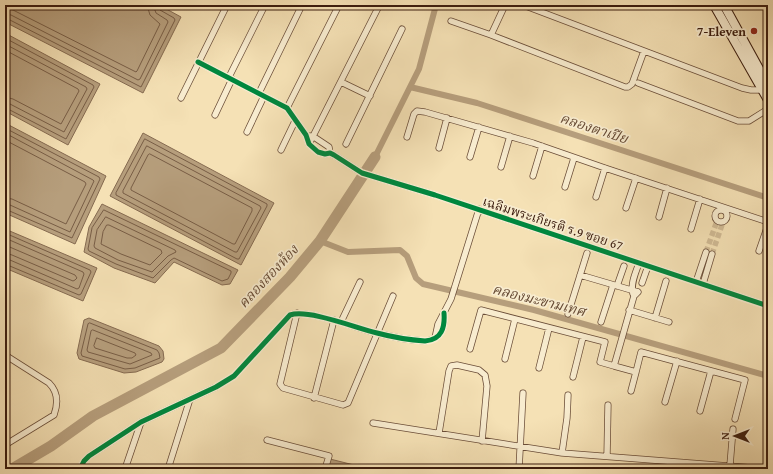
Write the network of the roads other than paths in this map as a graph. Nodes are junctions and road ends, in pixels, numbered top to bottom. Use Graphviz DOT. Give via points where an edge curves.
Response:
graph roads {
  1 [pos="227,5"];
  2 [pos="265,5"];
  3 [pos="302,5"];
  4 [pos="339,5"];
  5 [pos="504,5"];
  6 [pos="523,5"];
  7 [pos="714,5"];
  8 [pos="724,5"];
  9 [pos="379,6"];
  10 [pos="451,21"];
  11 [pos="402,29"];
  12 [pos="491,35"];
  13 [pos="644,51"];
  14 [pos="198,62"];
  15 [pos="231,78"];
  16 [pos="341,82"];
  17 [pos="638,83"];
  18 [pos="765,87"];
  19 [pos="262,95"];
  20 [pos="370,96"];
  21 [pos="181,98"];
  22 [pos="768,100"];
  23 [pos="287,108"];
  24 [pos="768,110"];
  25 [pos="215,115"];
  26 [pos="447,118"];
  27 [pos="296,121"];
  28 [pos="480,127"];
  29 [pos="248,132"];
  30 [pos="306,135"];
  31 [pos="314,136"];
  32 [pos="510,136"];
  33 [pos="407,137"];
  34 [pos="309,144"];
  35 [pos="346,144"];
  36 [pos="542,146"];
  37 [pos="438,148"];
  38 [pos="281,150"];
  39 [pos="332,154"];
  40 [pos="470,157"];
  41 [pos="574,158"];
  42 [pos="501,167"];
  43 [pos="605,168"];
  44 [pos="533,176"];
  45 [pos="636,178"];
  46 [pos="565,187"];
  47 [pos="667,188"];
  48 [pos="596,197"];
  49 [pos="700,199"];
  50 [pos="626,208"];
  51 [pos="479,209"];
  52 [pos="659,216"];
  53 [pos="768,222"];
  54 [pos="768,225"];
  55 [pos="691,229"];
  56 [pos="759,251"];
  57 [pos="587,253"];
  58 [pos="639,263"];
  59 [pos="624,266"];
  60 [pos="648,266"];
  61 [pos="580,275"];
  62 [pos="666,281"];
  63 [pos="360,282"];
  64 [pos="696,282"];
  65 [pos="642,283"];
  66 [pos="703,284"];
  67 [pos="615,285"];
  68 [pos="634,293"];
  69 [pos="393,296"];
  70 [pos="768,306"];
  71 [pos="630,310"];
  72 [pos="297,313"];
  73 [pos="568,314"];
  74 [pos="655,318"];
  75 [pos="515,319"];
  76 [pos="334,320"];
  77 [pos="341,322"];
  78 [pos="601,322"];
  79 [pos="669,322"];
  80 [pos="549,328"];
  81 [pos="377,333"];
  82 [pos="583,337"];
  83 [pos="470,349"];
  84 [pos="5,355"];
  85 [pos="505,359"];
  86 [pos="677,361"];
  87 [pos="614,366"];
  88 [pos="539,368"];
  89 [pos="711,371"];
  90 [pos="636,372"];
  91 [pos="573,377"];
  92 [pos="631,391"];
  93 [pos="523,393"];
  94 [pos="568,395"];
  95 [pos="314,398"];
  96 [pos="190,399"];
  97 [pos="665,402"];
  98 [pos="608,405"];
  99 [pos="700,411"];
  100 [pos="735,420"];
  101 [pos="141,422"];
  102 [pos="373,423"];
  103 [pos="733,430"];
  104 [pos="439,433"];
  105 [pos="267,440"];
  106 [pos="482,441"];
  107 [pos="5,445"];
  108 [pos="521,447"];
  109 [pos="562,452"];
  110 [pos="607,456"];
  111 [pos="730,465"];
  112 [pos="169,468"];
  113 [pos="80,469"];
  114 [pos="125,469"];
  115 [pos="178,469"];
  116 [pos="325,469"];
  117 [pos="520,469"];
  118 [pos="768,469"];
  1 -- 14 [label="street"];
  2 -- 15 [label="street"];
  3 -- 19 [label="street"];
  4 -- 23 [label="street"];
  5 -- 12 [label="street"];
  6 -- 13 [label="street"];
  7 -- 18 [label="main road"];
  8 -- 18 [label="main road"];
  9 -- 16 [label="street"];
  10 -- 12 [label="street"];
  11 -- 20 [label="street"];
  12 -- 13 [label="street" via="625,87 632,84"];
  13 -- 18 [label="street" via="747,89"];
  14 -- 15 [label="street"];
  14 -- 21 [label="street"];
  15 -- 19 [label="street"];
  15 -- 25 [label="street"];
  16 -- 20 [label="street"];
  16 -- 31 [label="street"];
  17 -- 24 [label="street" via="738,121 749,121"];
  18 -- 22 [label="main road"];
  19 -- 23 [label="street"];
  19 -- 29 [label="street"];
  20 -- 35 [label="street"];
  23 -- 27 [label="street"];
  26 -- 28 [label="street"];
  26 -- 33 [label="street" via="417,111"];
  26 -- 37 [label="street"];
  27 -- 30 [label="street"];
  27 -- 38 [label="street"];
  28 -- 32 [label="street"];
  28 -- 40 [label="street"];
  30 -- 31 [label="street"];
  30 -- 34 [label="street"];
  31 -- 34 [label="street"];
  31 -- 39 [label="street" via="329,147"];
  32 -- 36 [label="street"];
  32 -- 42 [label="street"];
  34 -- 39 [label="street" via="318,152"];
  36 -- 41 [label="street"];
  36 -- 44 [label="street"];
  39 -- 51 [label="street, เฉลิมพระเกียรติ ร.9 ซอย 67" via="362,173"];
  41 -- 43 [label="street"];
  41 -- 46 [label="street"];
  43 -- 45 [label="street"];
  43 -- 48 [label="street"];
  45 -- 47 [label="street"];
  45 -- 50 [label="street"];
  47 -- 49 [label="street"];
  47 -- 52 [label="street"];
  49 -- 53 [label="street"];
  49 -- 55 [label="street"];
  51 -- 58 [label="street, เฉลิมพระเกียรติ ร.9 ซอย 67"];
  51 -- 81 [label="street" via="451,299 437,324 435,338 419,341"];
  54 -- 56 [label="street"];
  57 -- 61 [label="street"];
  58 -- 60 [label="street, เฉลิมพระเกียรติ ร.9 ซอย 67"];
  58 -- 68 [label="street"];
  59 -- 67 [label="street"];
  60 -- 64 [label="street, เฉลิมพระเกียรติ ร.9 ซอย 67"];
  60 -- 65 [label="street"];
  61 -- 67 [label="street"];
  61 -- 73 [label="street"];
  62 -- 74 [label="street"];
  63 -- 77 [label="street"];
  64 -- 66 [label="street, เฉลิมพระเกียรติ ร.9 ซอย 67"];
  64 -- 66 [label="street" via="709,253"];
  66 -- 70 [label="street, เฉลิมพระเกียรติ ร.9 ซอย 67"];
  67 -- 68 [label="street"];
  67 -- 78 [label="street"];
  68 -- 71 [label="street"];
  69 -- 81 [label="street"];
  71 -- 74 [label="street"];
  71 -- 87 [label="street"];
  72 -- 76 [label="street"];
  72 -- 95 [label="street" via="280,384 283,388"];
  72 -- 96 [label="street" via="290,315 234,376"];
  74 -- 79 [label="street"];
  75 -- 80 [label="street"];
  75 -- 83 [label="street" via="481,310"];
  75 -- 85 [label="street"];
  76 -- 77 [label="street"];
  76 -- 95 [label="street"];
  77 -- 81 [label="street"];
  80 -- 82 [label="street"];
  80 -- 88 [label="street"];
  81 -- 95 [label="street" via="348,403 343,406"];
  82 -- 87 [label="street" via="605,342 600,362"];
  82 -- 91 [label="street"];
  84 -- 107 [label="street" via="49,383 55,388 56,397 54,416"];
  86 -- 89 [label="street"];
  86 -- 90 [label="street" via="641,352"];
  86 -- 97 [label="street"];
  87 -- 90 [label="street"];
  89 -- 99 [label="street"];
  89 -- 100 [label="street" via="745,380"];
  90 -- 92 [label="street"];
  93 -- 108 [label="street"];
  94 -- 109 [label="street"];
  96 -- 101 [label="street"];
  96 -- 112 [label="street"];
  98 -- 110 [label="street"];
  101 -- 113 [label="street" via="89,456"];
  101 -- 114 [label="street"];
  102 -- 104 [label="street"];
  103 -- 111 [label="street"];
  104 -- 106 [label="street"];
  104 -- 106 [label="street" via="448,371 451,366 457,365 479,370 485,375"];
  105 -- 116 [label="street" via="329,456"];
  106 -- 108 [label="street"];
  108 -- 109 [label="street"];
  108 -- 117 [label="street"];
  109 -- 110 [label="street"];
  110 -- 111 [label="street"];
  111 -- 118 [label="street"];
  112 -- 115 [label="street"];
}
